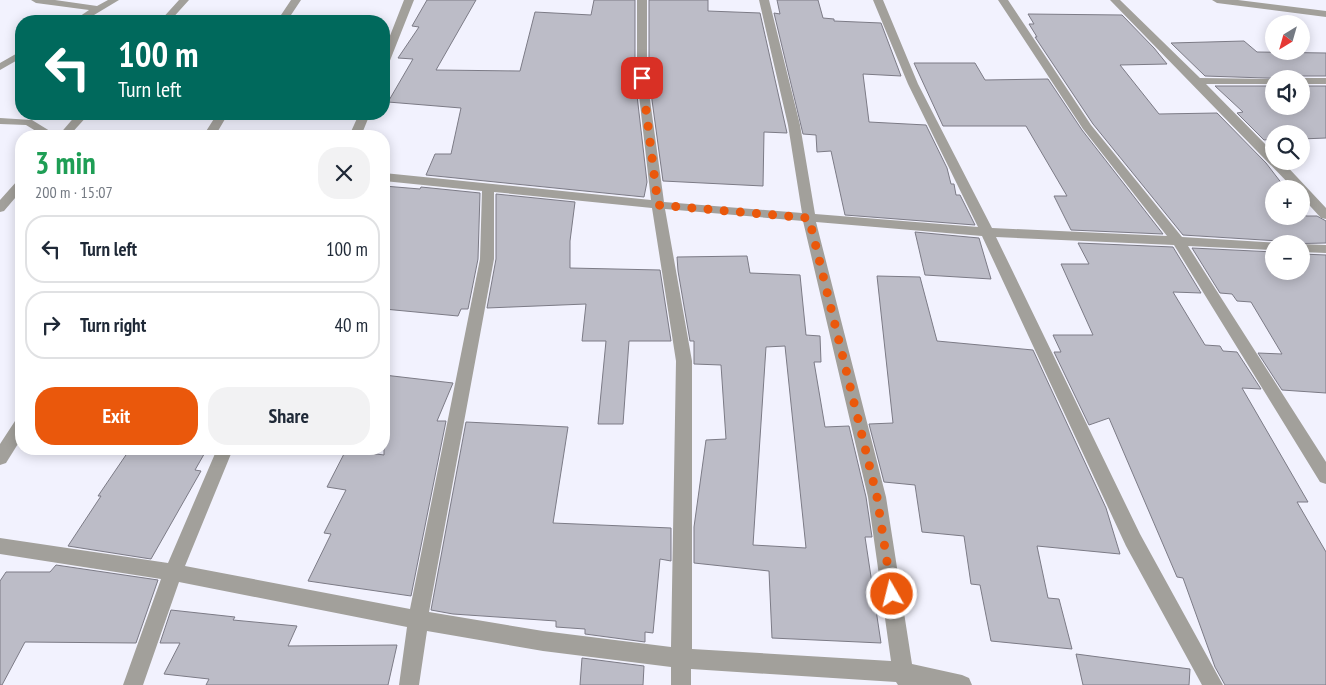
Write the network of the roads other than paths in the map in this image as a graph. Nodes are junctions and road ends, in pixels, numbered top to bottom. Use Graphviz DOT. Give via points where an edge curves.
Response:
graph roads {
  1 [pos="36,0"];
  2 [pos="114,0"];
  3 [pos="184,0"];
  4 [pos="296,0"];
  5 [pos="409,0"];
  6 [pos="642,0"];
  7 [pos="764,0"];
  8 [pos="878,0"];
  9 [pos="1003,0"];
  10 [pos="1115,0"];
  11 [pos="1217,0"];
  12 [pos="98,9"];
  13 [pos="1326,14"];
  14 [pos="88,15"];
  15 [pos="170,15"];
  16 [pos="286,15"];
  17 [pos="390,48"];
  18 [pos="15,58"];
  19 [pos="0,67"];
  20 [pos="1197,81"];
  21 [pos="1265,81"];
  22 [pos="1310,81"];
  23 [pos="1326,81"];
  24 [pos="77,120"];
  25 [pos="0,121"];
  26 [pos="42,130"];
  27 [pos="68,130"];
  28 [pos="1265,152"];
  29 [pos="1283,170"];
  30 [pos="390,178"];
  31 [pos="1292,180"];
  32 [pos="488,188"];
  33 [pos="15,191"];
  34 [pos="1310,198"];
  35 [pos="658,205"];
  36 [pos="0,208"];
  37 [pos="1326,215"];
  38 [pos="809,218"];
  39 [pos="987,232"];
  40 [pos="1178,241"];
  41 [pos="1265,246"];
  42 [pos="1310,248"];
  43 [pos="1326,249"];
  44 [pos="15,435"];
  45 [pos="222,455"];
  46 [pos="0,458"];
  47 [pos="1326,477"];
  48 [pos="0,546"];
  49 [pos="173,572"];
  50 [pos="418,620"];
  51 [pos="680,658"];
  52 [pos="906,678"];
  53 [pos="133,685"];
  54 [pos="409,685"];
  55 [pos="681,685"];
  56 [pos="962,685"];
  57 [pos="1213,685"];
  1 -- 12 [label="street"];
  2 -- 12 [label="street"];
  3 -- 15 [label="street"];
  4 -- 16 [label="street"];
  5 -- 17 [label="street"];
  6 -- 35 [label="street" via="642,78"];
  7 -- 38 [label="street" via="794,125"];
  8 -- 39 [label="street" via="913,84"];
  9 -- 40 [label="street" via="1087,127"];
  10 -- 20 [label="street"];
  11 -- 13 [label="street"];
  12 -- 14 [label="street"];
  18 -- 19 [label="street"];
  20 -- 21 [label="street"];
  20 -- 28 [label="street"];
  22 -- 23 [label="street"];
  24 -- 27 [label="street"];
  25 -- 26 [label="street" via="28,122"];
  29 -- 31 [label="street"];
  30 -- 32 [label="street"];
  32 -- 35 [label="street"];
  32 -- 50 [label="street" via="487,259"];
  33 -- 36 [label="street"];
  34 -- 37 [label="street"];
  35 -- 38 [label="street"];
  35 -- 51 [label="street" via="684,361"];
  38 -- 39 [label="street"];
  38 -- 52 [label="street" via="877,497"];
  39 -- 40 [label="street"];
  39 -- 57 [label="street" via="1133,540"];
  40 -- 41 [label="street"];
  40 -- 47 [label="street"];
  42 -- 43 [label="street"];
  44 -- 46 [label="street"];
  45 -- 49 [label="street"];
  48 -- 49 [label="street"];
  49 -- 50 [label="street"];
  49 -- 53 [label="street"];
  50 -- 51 [label="street"];
  50 -- 54 [label="street"];
  51 -- 52 [label="street"];
  51 -- 55 [label="street"];
  52 -- 56 [label="street"];
}
